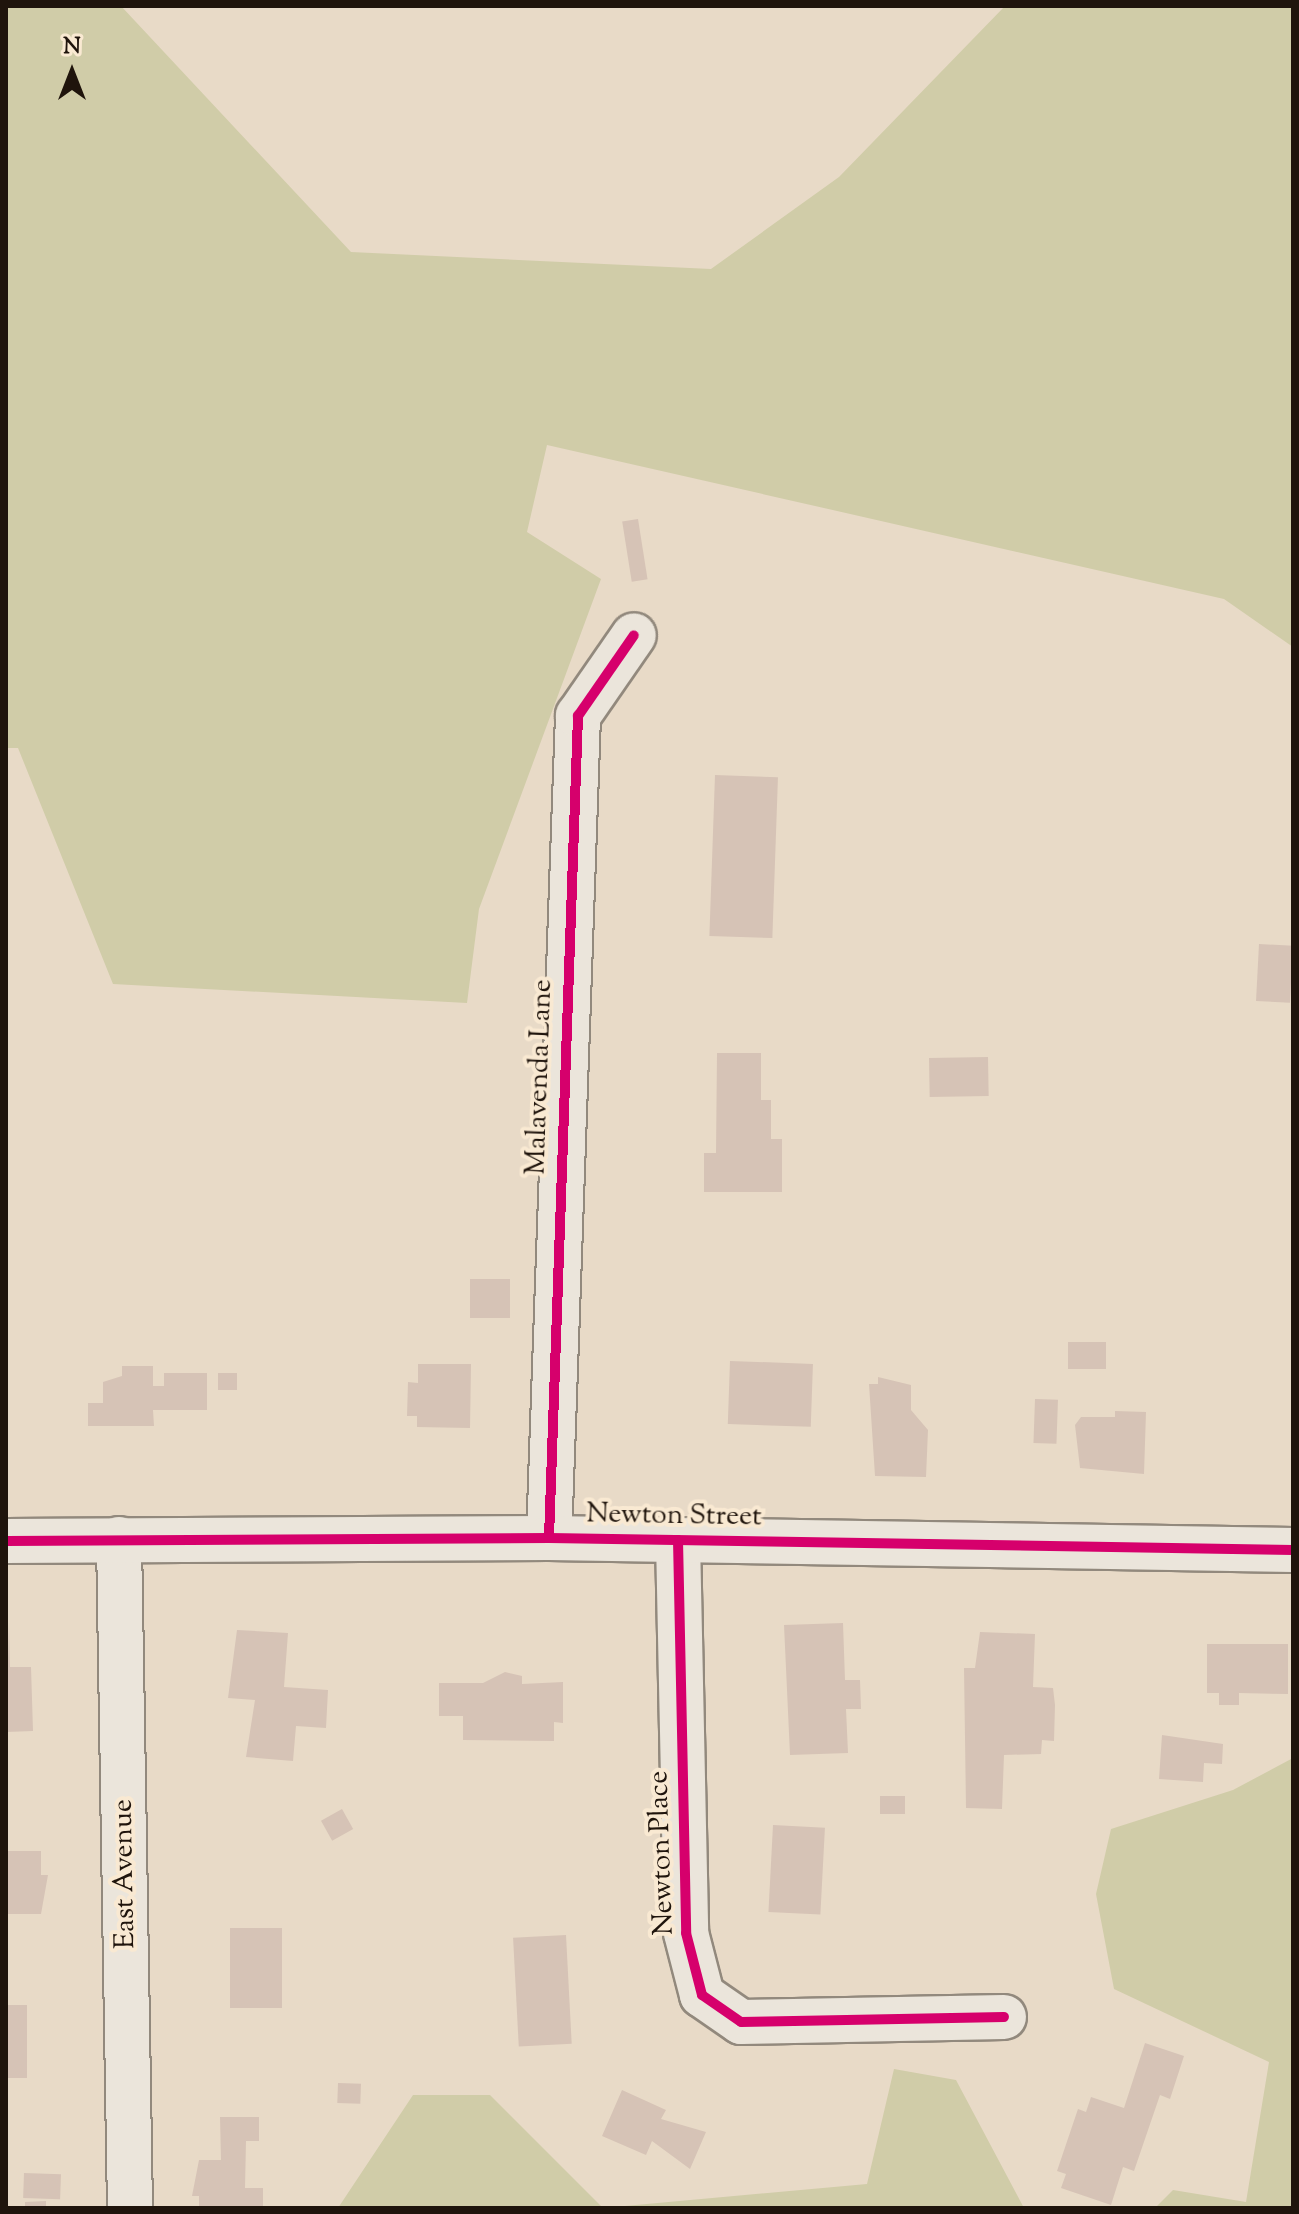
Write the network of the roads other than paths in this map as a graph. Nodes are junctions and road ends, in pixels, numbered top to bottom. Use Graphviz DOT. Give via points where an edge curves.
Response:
graph roads {
  1 [pos="634,635"];
  2 [pos="549,1538"];
  3 [pos="119,1539"];
  4 [pos="678,1540"];
  5 [pos="6,1541"];
  6 [pos="1293,1550"];
  7 [pos="1004,2017"];
  8 [pos="130,2208"];
  1 -- 2 [label="street, Malavenda Lane" via="578,716"];
  2 -- 3 [label="street, Newton Street"];
  2 -- 4 [label="street, Newton Street"];
  3 -- 5 [label="street, Newton Street"];
  3 -- 8 [label="street, East Avenue"];
  4 -- 6 [label="street, Newton Street"];
  4 -- 7 [label="street, Newton Place" via="686,1933 702,1995 741,2022"];
}
